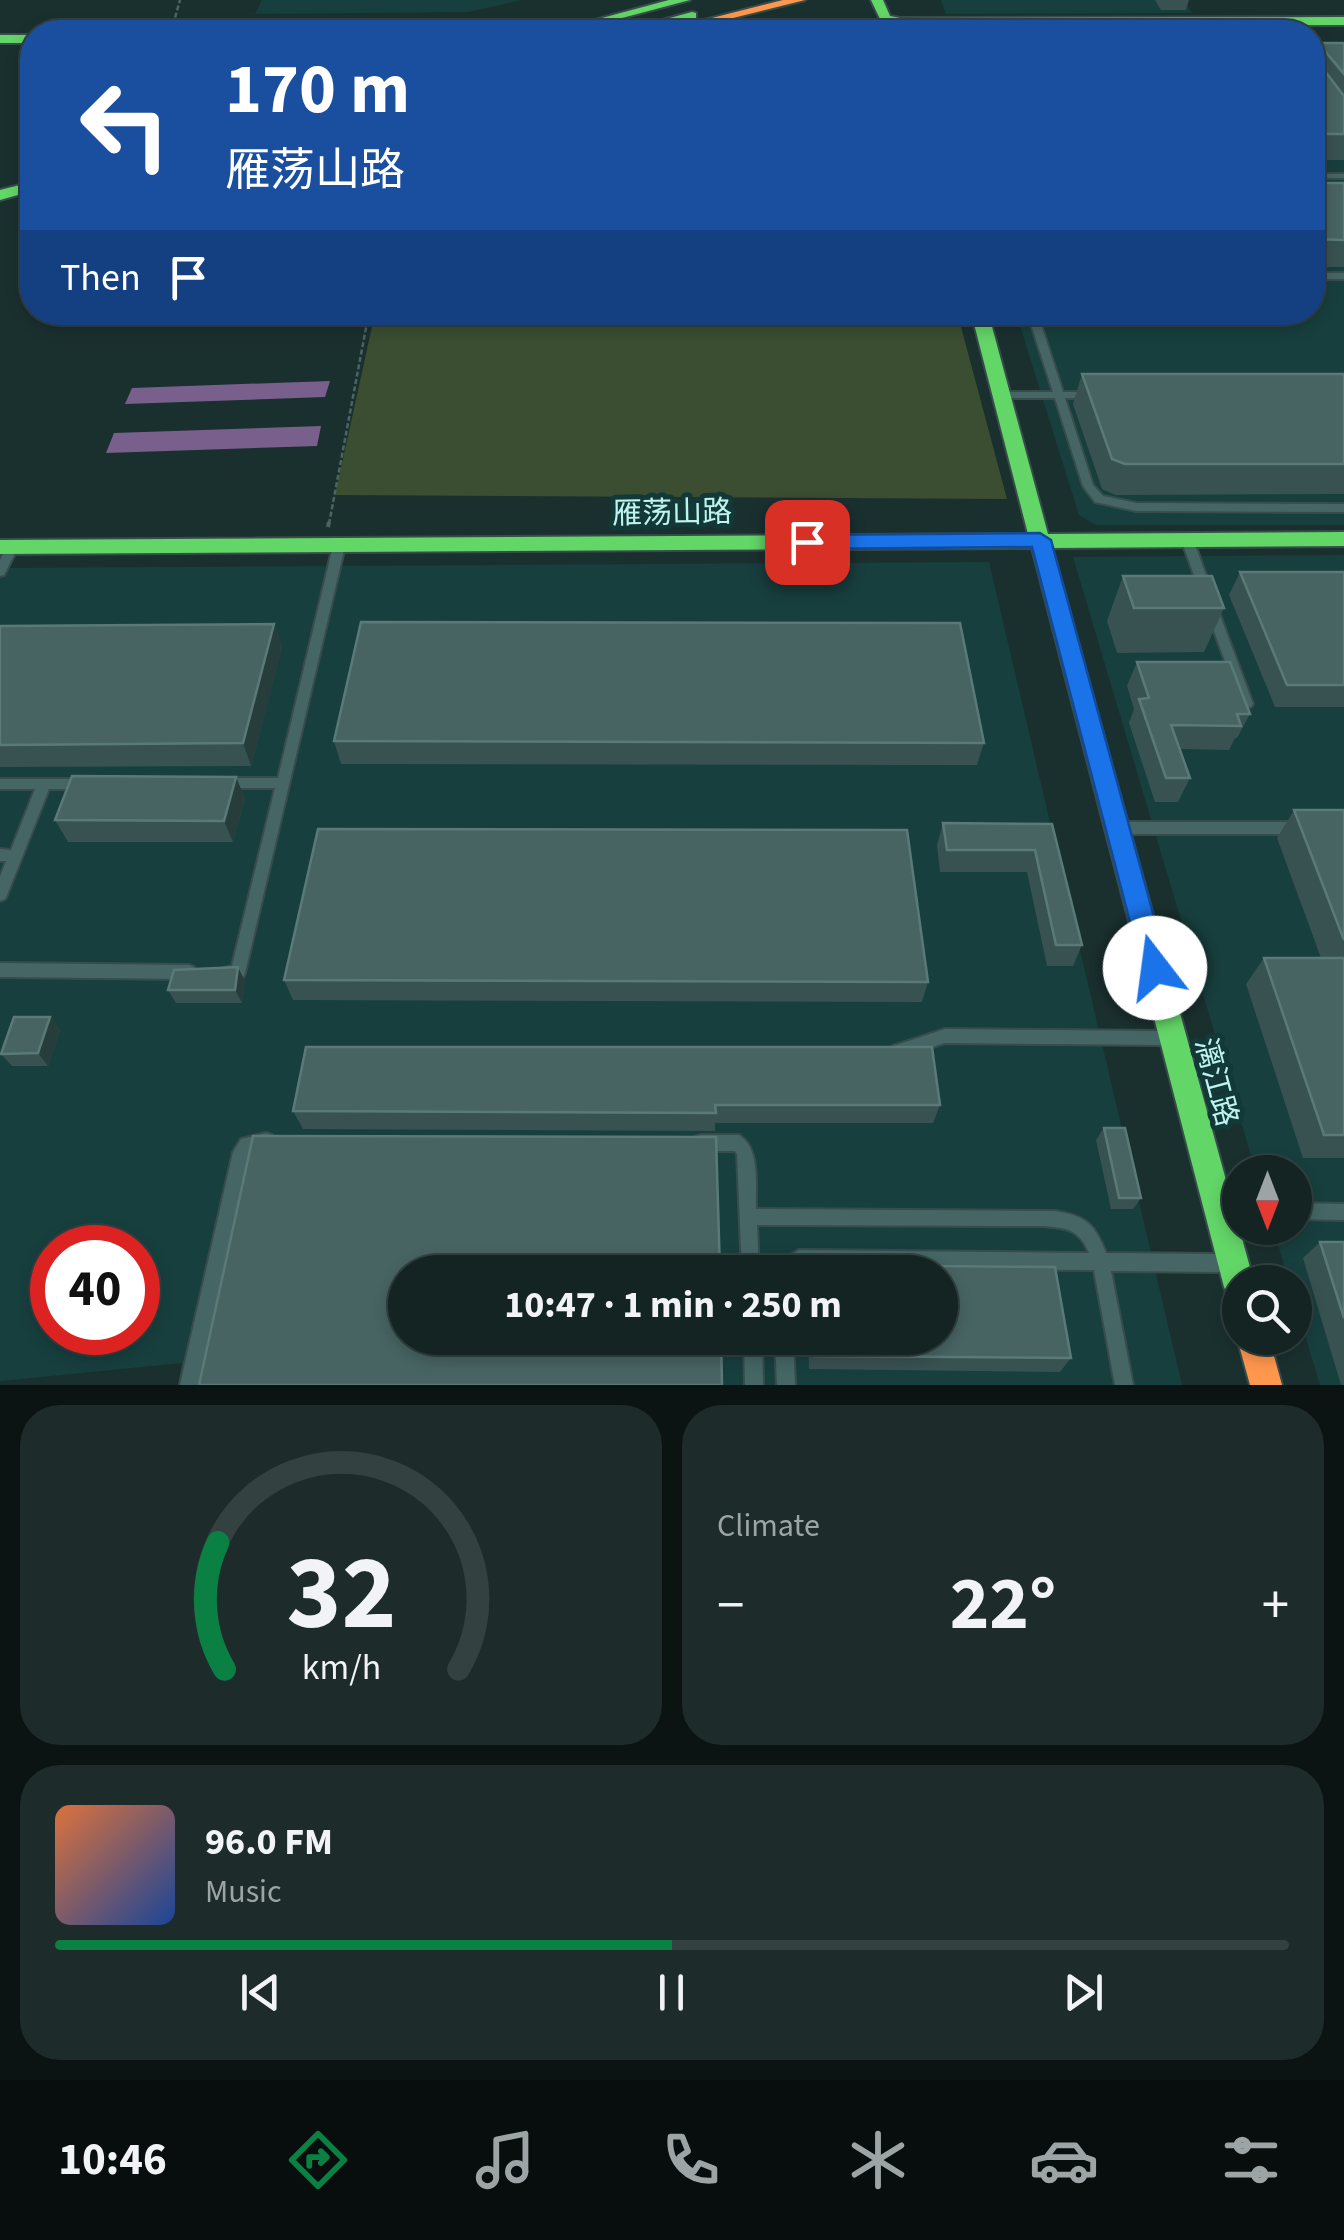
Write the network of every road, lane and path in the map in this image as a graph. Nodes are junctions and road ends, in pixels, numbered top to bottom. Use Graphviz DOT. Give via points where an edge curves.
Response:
graph roads {
  1 [pos="684,0"];
  2 [pos="799,0"];
  3 [pos="876,0"];
  4 [pos="755,3"];
  5 [pos="907,18"];
  6 [pos="604,20"];
  7 [pos="678,20"];
  8 [pos="701,20"];
  9 [pos="989,20"];
  10 [pos="367,325"];
  11 [pos="982,325"];
  12 [pos="1036,325"];
  13 [pos="1097,394"];
  14 [pos="1001,395"];
  15 [pos="1059,395"];
  16 [pos="1344,508"];
  17 [pos="1344,539"];
  18 [pos="1040,540"];
  19 [pos="1186,540"];
  20 [pos="332,546"];
  21 [pos="6,547"];
  22 [pos="0,572"];
  23 [pos="1247,704"];
  24 [pos="283,783"];
  25 [pos="0,784"];
  26 [pos="44,784"];
  27 [pos="104,784"];
  28 [pos="203,784"];
  29 [pos="1118,828"];
  30 [pos="1307,828"];
  31 [pos="8,855"];
  32 [pos="0,894"];
  33 [pos="0,970"];
  34 [pos="198,972"];
  35 [pos="218,973"];
  36 [pos="1174,1038"];
  37 [pos="884,1055"];
  38 [pos="277,1141"];
  39 [pos="682,1143"];
  40 [pos="1222,1187"];
  41 [pos="1312,1212"];
  42 [pos="1344,1212"];
  43 [pos="748,1217"];
  44 [pos="1233,1245"];
  45 [pos="749,1255"];
  46 [pos="958,1261"];
  47 [pos="1100,1262"];
  48 [pos="1234,1263"];
  49 [pos="753,1355"];
  50 [pos="785,1355"];
  51 [pos="1258,1355"];
  52 [pos="189,1385"];
  53 [pos="754,1385"];
  54 [pos="786,1385"];
  55 [pos="1124,1385"];
  56 [pos="1266,1385"];
  1 -- 6 [label="main road"];
  2 -- 4 [label="main road"];
  3 -- 5 [label="main road" via="885,18"];
  4 -- 7 [label="main road"];
  4 -- 8 [label="main road"];
  5 -- 9 [label="main road"];
  10 -- 20 [label="path"];
  11 -- 14 [label="main road, 漓江路"];
  12 -- 15 [label="lane"];
  13 -- 15 [label="lane"];
  14 -- 15 [label="lane"];
  14 -- 18 [label="main road, 漓江路"];
  15 -- 16 [label="lane" via="1088,486 1109,504"];
  17 -- 19 [label="main road, 雁荡山路"];
  18 -- 19 [label="main road, 雁荡山路"];
  18 -- 20 [label="main road, 雁荡山路"];
  18 -- 29 [label="main road, 漓江路"];
  19 -- 23 [label="lane"];
  20 -- 21 [label="main road, 雁荡山路"];
  20 -- 24 [label="lane"];
  21 -- 22 [label="lane"];
  24 -- 28 [label="lane"];
  24 -- 35 [label="lane" via="238,973"];
  25 -- 26 [label="lane"];
  26 -- 27 [label="lane"];
  26 -- 31 [label="lane"];
  29 -- 30 [label="lane"];
  29 -- 36 [label="main road, 漓江路"];
  31 -- 32 [label="lane"];
  33 -- 34 [label="lane"];
  36 -- 37 [label="lane" via="945,1036"];
  36 -- 40 [label="main road, 漓江路"];
  38 -- 52 [label="lane" via="258,1141 241,1152"];
  39 -- 43 [label="lane" via="739,1143"];
  41 -- 42 [label="lane"];
  43 -- 45 [label="lane"];
  43 -- 47 [label="lane" via="1054,1218 1078,1224 1091,1236"];
  44 -- 48 [label="main road, 漓江路"];
  46 -- 47 [label="lane"];
  47 -- 48 [label="lane"];
  47 -- 55 [label="lane"];
  49 -- 53 [label="lane"];
  50 -- 54 [label="lane"];
  51 -- 56 [label="main road"];
}
